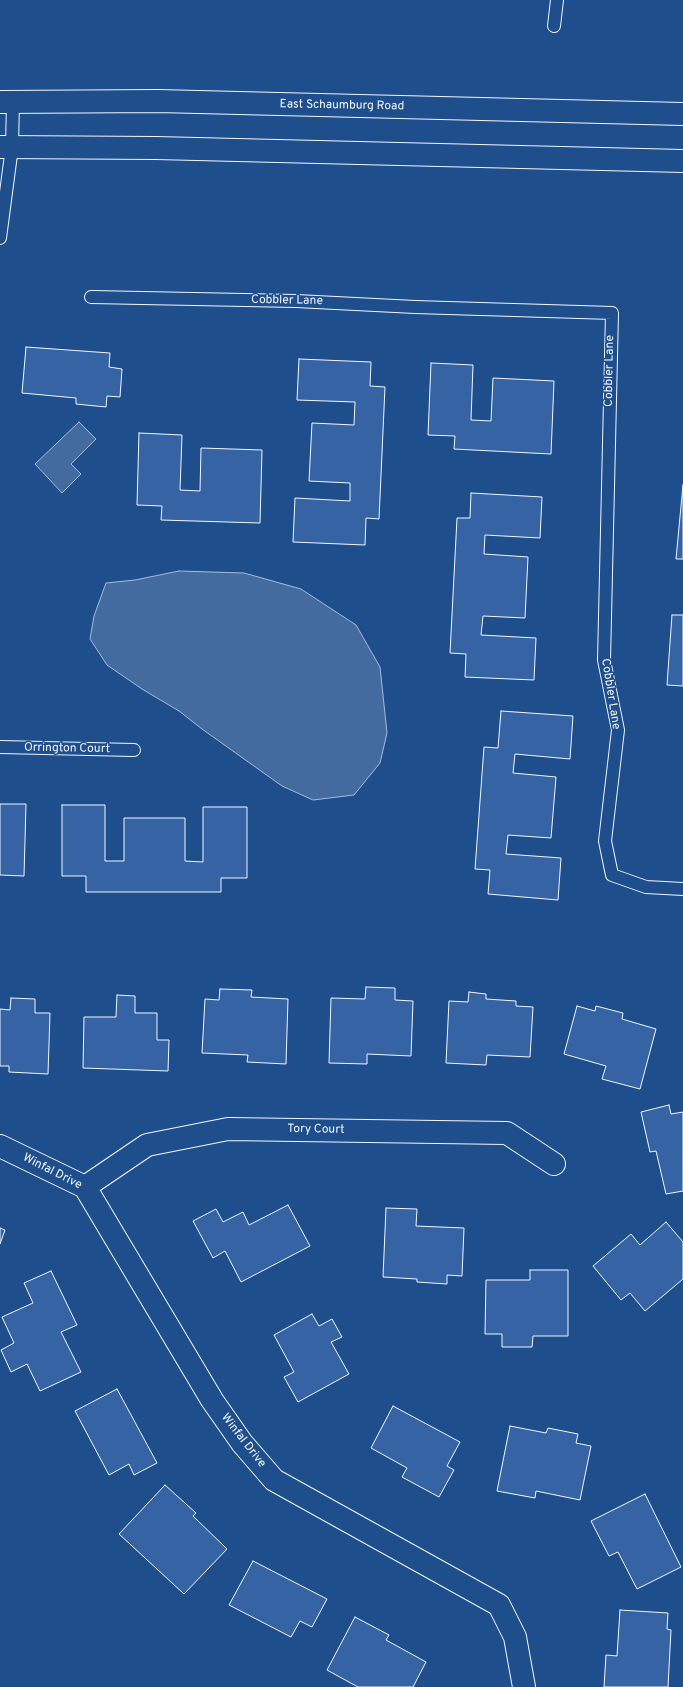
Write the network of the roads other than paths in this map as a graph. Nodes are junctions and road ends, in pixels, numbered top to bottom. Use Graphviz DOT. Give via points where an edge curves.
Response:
graph roads {
  1 [pos="557,0"];
  2 [pos="554,26"];
  3 [pos="7,102"];
  4 [pos="683,114"];
  5 [pos="6,147"];
  6 [pos="683,160"];
  7 [pos="0,238"];
  8 [pos="91,297"];
  9 [pos="0,747"];
  10 [pos="134,750"];
  11 [pos="683,890"];
  12 [pos="0,1146"];
  13 [pos="554,1164"];
  14 [pos="85,1187"];
  15 [pos="524,1687"];
  1 -- 2 [label="lane"];
  3 -- 4 [label="main road, East Schaumburg Road" via="158,101"];
  3 -- 5 [label="lane"];
  5 -- 6 [label="main road"];
  5 -- 7 [label="lane"];
  8 -- 11 [label="lane, Cobbler Lane" via="296,300 415,307 612,312 604,660 618,730 605,841 612,874 646,887"];
  9 -- 10 [label="lane, Orrington Court"];
  12 -- 14 [label="main road, Winfal Drive"];
  13 -- 14 [label="main road, Tory Court" via="506,1133 228,1129 147,1145"];
  14 -- 15 [label="main road, Winfal Drive" via="212,1400 242,1443 274,1480 499,1604 515,1637"];
}
